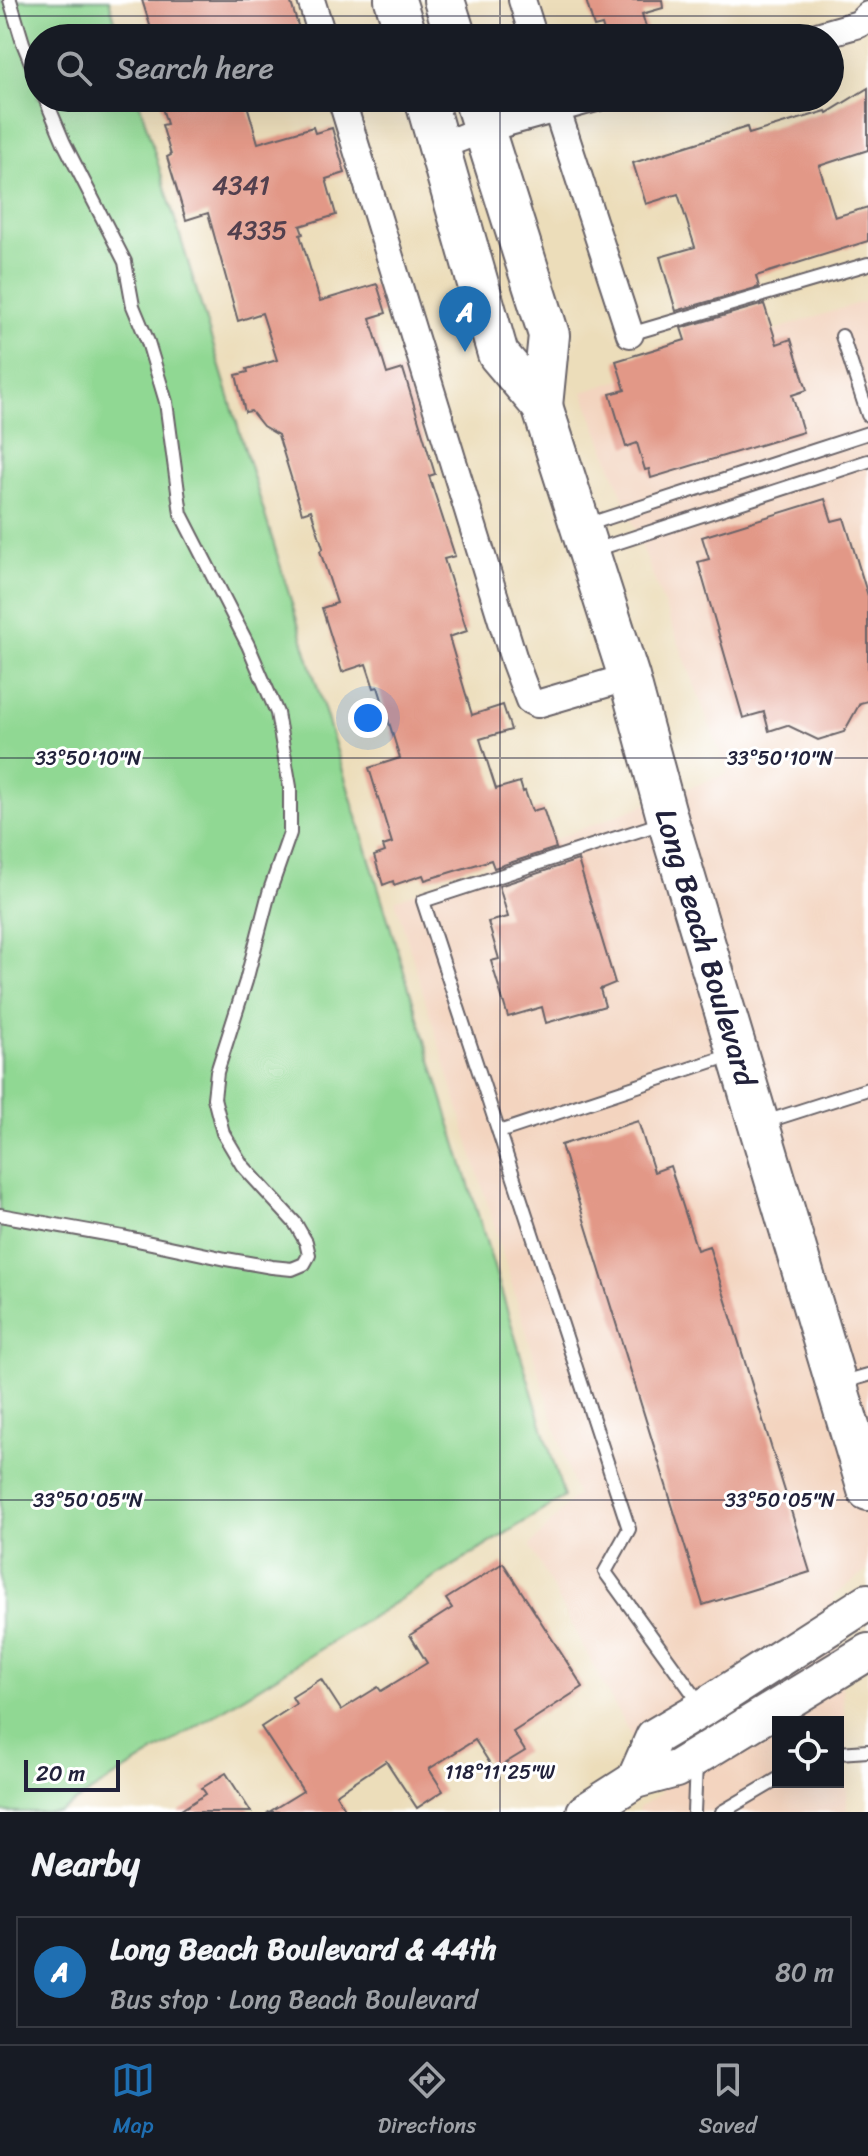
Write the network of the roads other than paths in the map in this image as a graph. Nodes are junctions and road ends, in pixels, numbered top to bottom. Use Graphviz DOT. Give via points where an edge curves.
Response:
graph roads {
  1 [pos="10,0"];
  2 [pos="311,0"];
  3 [pos="395,0"];
  4 [pos="444,0"];
  5 [pos="522,0"];
  6 [pos="868,15"];
  7 [pos="319,24"];
  8 [pos="403,24"];
  9 [pos="452,24"];
  10 [pos="530,24"];
  11 [pos="844,28"];
  12 [pos="24,45"];
  13 [pos="51,112"];
  14 [pos="345,112"];
  15 [pos="429,112"];
  16 [pos="557,112"];
  17 [pos="479,114"];
  18 [pos="440,146"];
  19 [pos="868,264"];
  20 [pos="630,334"];
  21 [pos="842,336"];
  22 [pos="542,406"];
  23 [pos="868,415"];
  24 [pos="868,433"];
  25 [pos="868,461"];
  26 [pos="584,539"];
  27 [pos="629,677"];
  28 [pos="668,821"];
  29 [pos="737,1053"];
  30 [pos="868,1089"];
  31 [pos="758,1124"];
  32 [pos="499,1132"];
  33 [pos="0,1215"];
  34 [pos="852,1380"];
  35 [pos="868,1490"];
  36 [pos="868,1602"];
  37 [pos="868,1652"];
  38 [pos="703,1708"];
  39 [pos="868,1751"];
  40 [pos="844,1753"];
  41 [pos="696,1757"];
  42 [pos="635,1780"];
  43 [pos="772,1783"];
  44 [pos="585,1812"];
  45 [pos="694,1812"];
  46 [pos="722,1812"];
  1 -- 12 [label="lane"];
  2 -- 7 [label="street"];
  3 -- 8 [label="main road"];
  4 -- 9 [label="main road"];
  5 -- 10 [label="street"];
  6 -- 11 [label="street"];
  13 -- 33 [label="lane" via="125,262 133,306 166,402 181,514 277,713 290,787 290,833 217,1072 214,1098 223,1133 242,1165 295,1223 309,1255 292,1269 272,1267"];
  14 -- 27 [label="street" via="529,700 537,704"];
  15 -- 18 [label="main road, Long Beach Boulevard"];
  16 -- 20 [label="street"];
  17 -- 18 [label="street"];
  17 -- 22 [label="main road, Long Beach Boulevard" via="549,335"];
  18 -- 22 [label="main road, Long Beach Boulevard" via="498,354"];
  19 -- 20 [label="lane"];
  21 -- 23 [label="lane"];
  22 -- 26 [label="main road, Long Beach Boulevard"];
  24 -- 26 [label="lane"];
  25 -- 26 [label="lane"];
  26 -- 27 [label="main road, Long Beach Boulevard"];
  27 -- 28 [label="main road, Long Beach Boulevard"];
  28 -- 29 [label="main road, Long Beach Boulevard"];
  28 -- 32 [label="lane" via="423,901"];
  29 -- 31 [label="main road, Long Beach Boulevard"];
  29 -- 32 [label="lane"];
  30 -- 31 [label="lane"];
  31 -- 34 [label="main road, Long Beach Boulevard"];
  32 -- 38 [label="lane" via="629,1529 605,1572"];
  34 -- 35 [label="main road, Long Beach Boulevard"];
  36 -- 38 [label="street"];
  37 -- 41 [label="street"];
  38 -- 42 [label="street" via="654,1737"];
  39 -- 40 [label="lane"];
  41 -- 42 [label="street" via="676,1769"];
  41 -- 45 [label="lane"];
  42 -- 44 [label="street"];
  43 -- 46 [label="lane"];
}
